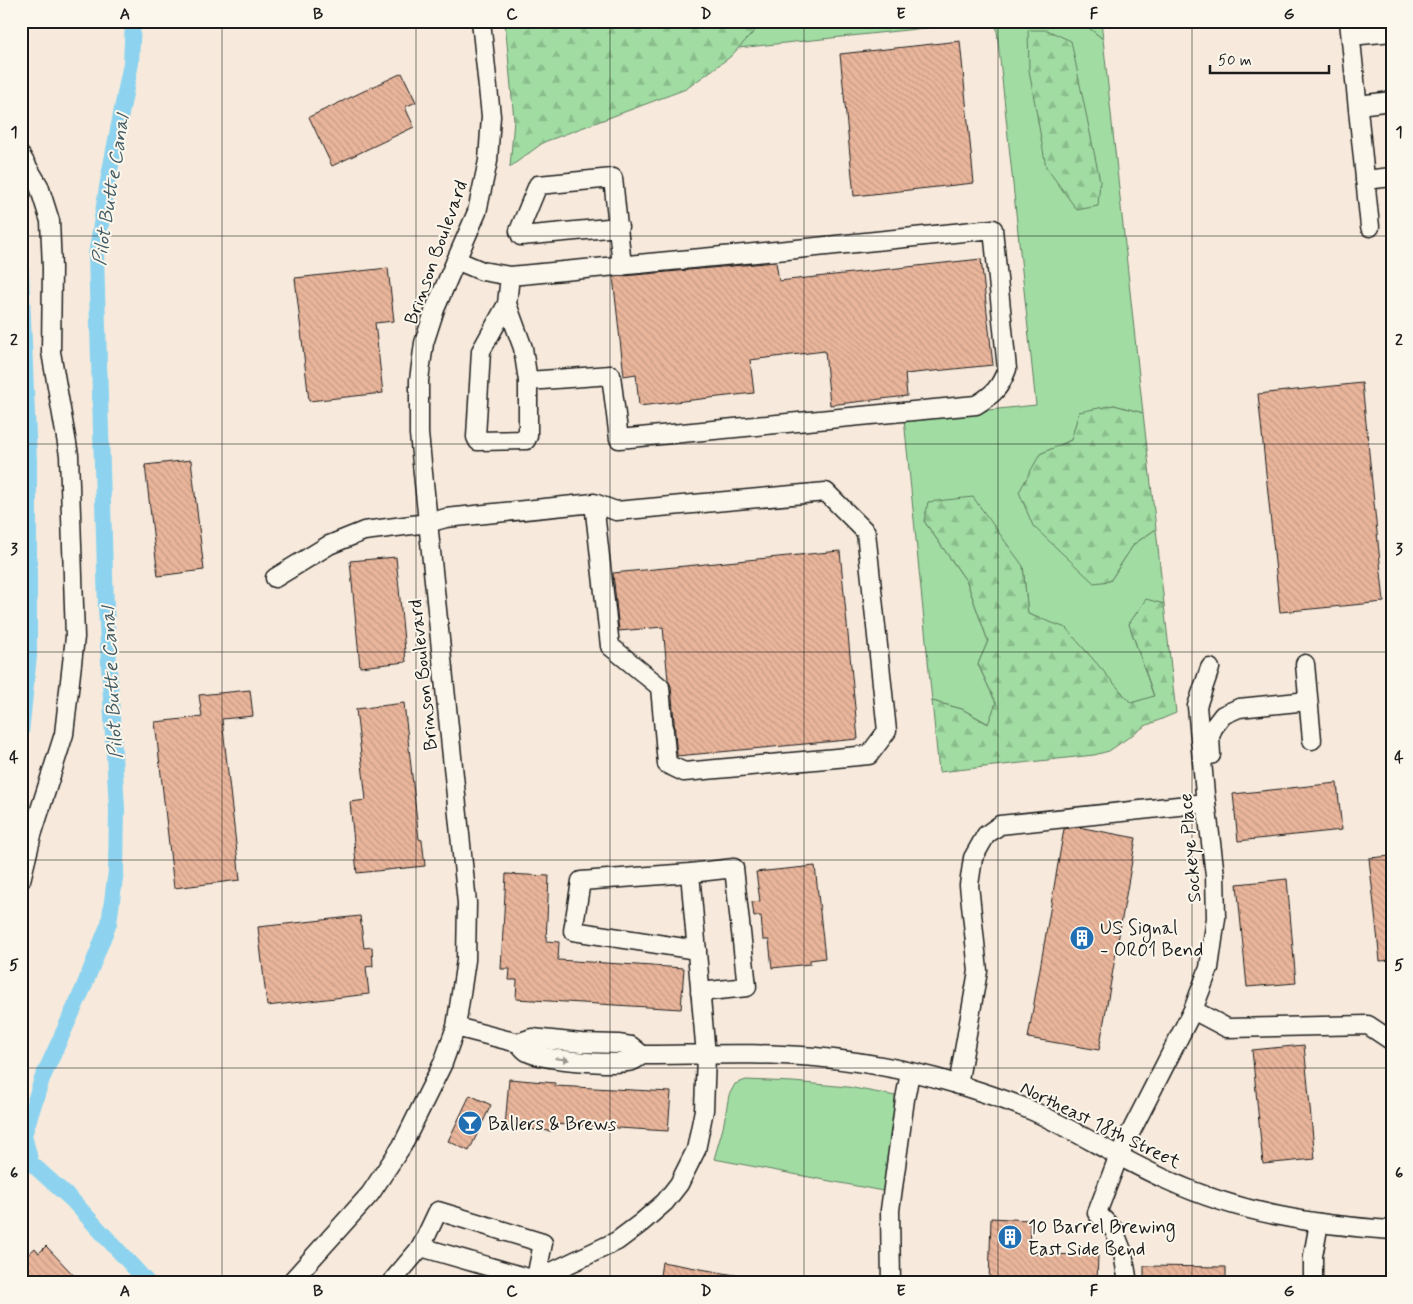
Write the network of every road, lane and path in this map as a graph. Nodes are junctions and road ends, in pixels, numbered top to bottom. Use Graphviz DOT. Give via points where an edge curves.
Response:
graph roads {
  1 [pos="481,21"];
  2 [pos="1350,28"];
  3 [pos="1392,32"];
  4 [pos="1392,100"];
  5 [pos="1358,105"];
  6 [pos="21,156"];
  7 [pos="1392,177"];
  8 [pos="1365,180"];
  9 [pos="619,227"];
  10 [pos="1370,227"];
  11 [pos="456,260"];
  12 [pos="622,266"];
  13 [pos="510,276"];
  14 [pos="507,304"];
  15 [pos="528,381"];
  16 [pos="594,503"];
  17 [pos="428,523"];
  18 [pos="275,578"];
  19 [pos="1305,664"];
  20 [pos="1210,668"];
  21 [pos="1308,701"];
  22 [pos="1312,740"];
  23 [pos="1205,798"];
  24 [pos="690,873"];
  25 [pos="21,880"];
  26 [pos="697,950"];
  27 [pos="700,992"];
  28 [pos="1193,1010"];
  29 [pos="456,1027"];
  30 [pos="1392,1041"];
  31 [pos="706,1055"];
  32 [pos="910,1072"];
  33 [pos="958,1085"];
  34 [pos="1119,1155"];
  35 [pos="1319,1223"];
  36 [pos="1392,1230"];
  37 [pos="421,1247"];
  38 [pos="296,1281"];
  39 [pos="535,1282"];
  40 [pos="398,1283"];
  41 [pos="891,1283"];
  42 [pos="1128,1283"];
  43 [pos="1313,1283"];
  1 -- 11 [label="street, Brinson Boulevard" via="491,116 488,161 477,212"];
  2 -- 3 [label="street"];
  2 -- 5 [label="street"];
  4 -- 5 [label="street"];
  5 -- 8 [label="street"];
  6 -- 25 [label="street" via="40,186 50,220 51,352 69,455 75,637 64,734"];
  7 -- 8 [label="street"];
  8 -- 10 [label="street"];
  9 -- 9 [label="street" via="613,178 538,185 519,231 521,236"];
  9 -- 12 [label="street"];
  11 -- 13 [label="street" via="482,271"];
  11 -- 17 [label="street, Brinson Boulevard" via="424,344 419,380 419,434"];
  12 -- 13 [label="street"];
  12 -- 15 [label="street" via="994,228 1007,369 992,395 976,405 619,439 611,375"];
  13 -- 14 [label="street"];
  14 -- 15 [label="street" via="523,348"];
  14 -- 15 [label="street" via="481,351 478,441 526,440"];
  16 -- 16 [label="street" via="616,511 826,492 866,532 887,731 869,754 684,772 667,764 660,687 610,646"];
  16 -- 17 [label="street" via="446,518"];
  17 -- 18 [label="street" via="364,532 329,545"];
  17 -- 29 [label="street, Brinson Boulevard" via="467,903 466,960"];
  19 -- 21 [label="street"];
  20 -- 23 [label="street, Sockeye Place" via="1197,706"];
  21 -- 22 [label="street"];
  21 -- 23 [label="street" via="1239,708 1223,715 1210,737 1212,781"];
  23 -- 28 [label="street, Sockeye Place" via="1215,875 1216,918 1209,968"];
  23 -- 33 [label="street" via="1000,825 986,835 973,858 970,876 978,971"];
  24 -- 26 [label="street"];
  24 -- 26 [label="street" via="581,881 573,930"];
  24 -- 27 [label="street" via="734,868 747,987"];
  26 -- 27 [label="street"];
  27 -- 31 [label="street"];
  28 -- 30 [label="street" via="1227,1028 1368,1025"];
  28 -- 34 [label="street, Sockeye Place"];
  29 -- 31 [label="street, Northeast 18th Street" via="518,1043 537,1056 585,1062 616,1063 642,1055"];
  29 -- 38 [label="street, Brinson Boulevard" via="443,1063 402,1146 370,1194"];
  31 -- 32 [label="street, Northeast 18th Street" via="814,1057"];
  31 -- 39 [label="street" via="704,1110 696,1150 679,1184 665,1202 617,1241"];
  32 -- 33 [label="street, Northeast 18th Street"];
  32 -- 41 [label="street" via="890,1210"];
  33 -- 34 [label="street, Northeast 18th Street" via="1033,1111"];
  34 -- 35 [label="street, Northeast 18th Street" via="1168,1180 1225,1202 1274,1216"];
  34 -- 42 [label="street, Sockeye Place" via="1097,1213 1114,1230 1123,1253"];
  35 -- 36 [label="street, Northeast 18th Street"];
  35 -- 43 [label="street" via="1313,1256"];
  37 -- 39 [label="street"];
  37 -- 39 [label="street" via="438,1211 543,1243"];
  37 -- 40 [label="street" via="394,1279"];
}
